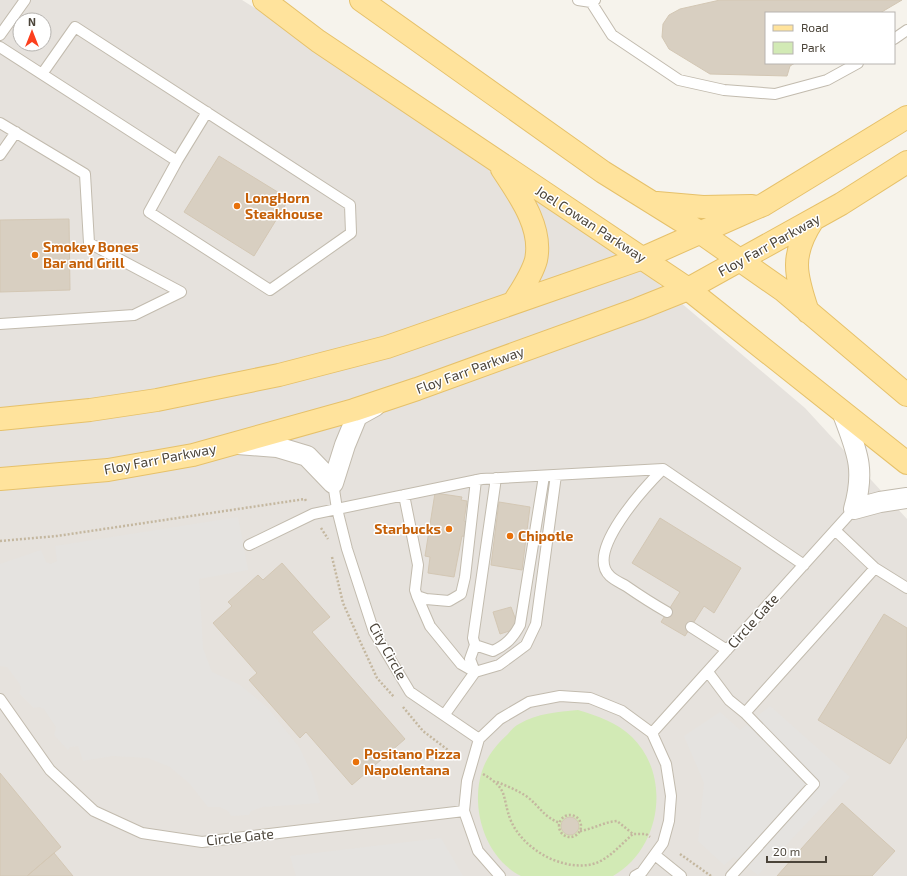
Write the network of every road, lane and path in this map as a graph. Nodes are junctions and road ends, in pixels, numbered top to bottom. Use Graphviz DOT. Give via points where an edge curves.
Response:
graph roads {
  1 [pos="26,0"];
  2 [pos="264,0"];
  3 [pos="360,0"];
  4 [pos="578,0"];
  5 [pos="593,1"];
  6 [pos="907,30"];
  7 [pos="0,35"];
  8 [pos="895,38"];
  9 [pos="0,47"];
  10 [pos="856,64"];
  11 [pos="42,74"];
  12 [pos="207,112"];
  13 [pos="907,117"];
  14 [pos="0,123"];
  15 [pos="16,132"];
  16 [pos="0,155"];
  17 [pos="176,162"];
  18 [pos="497,162"];
  19 [pos="907,162"];
  20 [pos="648,201"];
  21 [pos="763,205"];
  22 [pos="813,220"];
  23 [pos="700,232"];
  24 [pos="643,258"];
  25 [pos="741,261"];
  26 [pos="688,289"];
  27 [pos="514,302"];
  28 [pos="808,312"];
  29 [pos="0,324"];
  30 [pos="907,395"];
  31 [pos="390,397"];
  32 [pos="842,411"];
  33 [pos="0,418"];
  34 [pos="234,444"];
  35 [pos="907,463"];
  36 [pos="663,469"];
  37 [pos="556,475"];
  38 [pos="544,476"];
  39 [pos="496,478"];
  40 [pos="0,479"];
  41 [pos="476,480"];
  42 [pos="333,483"];
  43 [pos="404,495"];
  44 [pos="907,498"];
  45 [pos="337,509"];
  46 [pos="854,509"];
  47 [pos="313,514"];
  48 [pos="835,530"];
  49 [pos="0,541"];
  50 [pos="249,544"];
  51 [pos="330,547"];
  52 [pos="331,554"];
  53 [pos="804,565"];
  54 [pos="875,568"];
  55 [pos="907,588"];
  56 [pos="418,596"];
  57 [pos="667,612"];
  58 [pos="691,627"];
  59 [pos="475,645"];
  60 [pos="727,650"];
  61 [pos="475,672"];
  62 [pos="708,672"];
  63 [pos="0,699"];
  64 [pos="397,700"];
  65 [pos="401,705"];
  66 [pos="744,713"];
  67 [pos="444,714"];
  68 [pos="652,733"];
  69 [pos="480,739"];
  70 [pos="471,767"];
  71 [pos="497,782"];
  72 [pos="464,811"];
  73 [pos="560,823"];
  74 [pos="580,831"];
  75 [pos="633,834"];
  76 [pos="663,843"];
  77 [pos="655,855"];
  78 [pos="500,876"];
  79 [pos="635,876"];
  80 [pos="681,876"];
  81 [pos="711,876"];
  82 [pos="731,876"];
  1 -- 7 [label="lane"];
  2 -- 18 [label="main road, Joel Cowan Parkway" via="318,41"];
  3 -- 20 [label="main road"];
  4 -- 5 [label="lane"];
  5 -- 10 [label="lane" via="612,35 680,80 724,90 775,94 827,80"];
  6 -- 8 [label="lane"];
  9 -- 11 [label="lane"];
  11 -- 12 [label="lane" via="75,27"];
  11 -- 17 [label="lane"];
  12 -- 17 [label="lane"];
  12 -- 17 [label="lane" via="350,205 351,233 270,290 149,212"];
  13 -- 21 [label="main road"];
  14 -- 15 [label="lane"];
  15 -- 16 [label="lane"];
  15 -- 29 [label="lane" via="85,174 89,243 181,292 134,315"];
  18 -- 24 [label="main road, Joel Cowan Parkway"];
  18 -- 27 [label="main road" via="526,207 536,236 536,260"];
  19 -- 22 [label="main road, Floy Farr Parkway"];
  20 -- 21 [label="main road" via="703,207"];
  20 -- 23 [label="main road"];
  21 -- 23 [label="main road"];
  22 -- 25 [label="main road, Floy Farr Parkway"];
  22 -- 28 [label="main road" via="802,237 796,259 800,289"];
  23 -- 24 [label="main road"];
  23 -- 25 [label="main road"];
  24 -- 26 [label="main road, Joel Cowan Parkway"];
  24 -- 27 [label="main road"];
  25 -- 26 [label="main road, Floy Farr Parkway"];
  25 -- 28 [label="main road"];
  26 -- 31 [label="main road, Floy Farr Parkway" via="516,354"];
  26 -- 32 [label="main road, Joel Cowan Parkway"];
  27 -- 33 [label="main road" via="387,347 279,375 209,390 90,410"];
  28 -- 30 [label="main road"];
  31 -- 34 [label="main road, Floy Farr Parkway"];
  31 -- 42 [label="street, City Circle" via="357,416"];
  32 -- 35 [label="main road, Joel Cowan Parkway"];
  32 -- 46 [label="street" via="858,458 861,476"];
  34 -- 40 [label="main road, Floy Farr Parkway" via="178,458 108,470"];
  34 -- 42 [label="street" via="277,447 307,456"];
  36 -- 37 [label="lane"];
  36 -- 53 [label="lane"];
  36 -- 57 [label="lane" via="642,489 614,530 604,555 604,566 610,576"];
  37 -- 38 [label="lane"];
  37 -- 61 [label="lane" via="536,624 526,644 514,654 499,665"];
  38 -- 39 [label="lane"];
  38 -- 59 [label="lane" via="520,625 511,640 503,647 493,651"];
  39 -- 41 [label="lane"];
  39 -- 59 [label="lane" via="473,638"];
  41 -- 43 [label="lane"];
  41 -- 56 [label="lane" via="462,594 449,601"];
  42 -- 45 [label="lane, City Circle"];
  43 -- 45 [label="lane"];
  43 -- 56 [label="lane" via="418,565 415,590"];
  44 -- 46 [label="street"];
  45 -- 47 [label="lane"];
  45 -- 67 [label="lane, City Circle" via="374,632 410,692"];
  46 -- 48 [label="lane, Circle Gate"];
  47 -- 49 [label="path" via="305,499 57,536"];
  47 -- 50 [label="lane"];
  47 -- 51 [label="path"];
  48 -- 53 [label="lane, Circle Gate"];
  48 -- 54 [label="lane"];
  52 -- 64 [label="path" via="343,602 376,678"];
  53 -- 60 [label="lane, Circle Gate"];
  54 -- 55 [label="lane"];
  54 -- 66 [label="lane"];
  56 -- 61 [label="lane" via="430,626 461,664"];
  58 -- 60 [label="lane"];
  59 -- 61 [label="lane" via="470,659"];
  60 -- 62 [label="lane, Circle Gate"];
  61 -- 67 [label="lane"];
  62 -- 66 [label="lane"];
  62 -- 68 [label="lane, Circle Gate"];
  63 -- 72 [label="lane, Circle Gate" via="50,770 94,811 142,833 202,842"];
  65 -- 70 [label="path" via="424,731 448,750 456,760"];
  66 -- 82 [label="lane" via="814,784"];
  67 -- 69 [label="lane, City Circle"];
  68 -- 69 [label="lane" via="622,711 590,698 560,696 529,702 500,719"];
  68 -- 76 [label="lane" via="666,764 671,796 669,821"];
  69 -- 70 [label="lane"];
  70 -- 71 [label="path"];
  70 -- 72 [label="lane"];
  71 -- 73 [label="path" via="527,797 539,810"];
  71 -- 75 [label="path" via="504,793 512,821 523,840 539,853 567,863 589,865 608,856"];
  72 -- 78 [label="lane" via="478,851"];
  73 -- 74 [label="path" via="559,828 563,834 573,837"];
  73 -- 74 [label="path" via="568,814 579,817"];
  74 -- 75 [label="path" via="617,821"];
  75 -- 76 [label="path" via="646,834"];
  76 -- 77 [label="lane"];
  76 -- 81 [label="path"];
  77 -- 79 [label="lane" via="642,872"];
  77 -- 80 [label="lane"];
}
